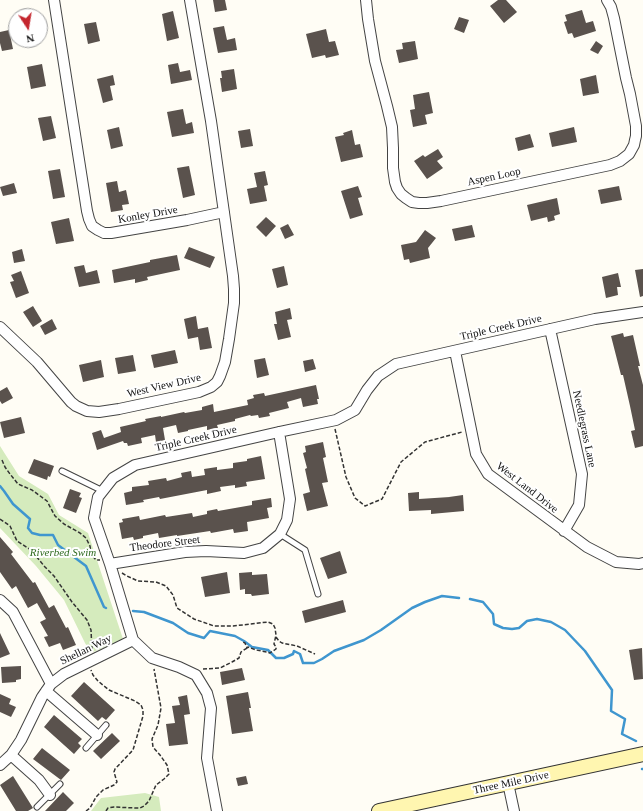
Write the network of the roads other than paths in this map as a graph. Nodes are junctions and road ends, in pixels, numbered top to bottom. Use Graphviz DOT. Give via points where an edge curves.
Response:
graph roads {
  1 [pos="54,0"];
  2 [pos="190,0"];
  3 [pos="366,0"];
  4 [pos="607,0"];
  5 [pos="224,212"];
  6 [pos="643,312"];
  7 [pos="0,327"];
  8 [pos="550,330"];
  9 [pos="455,351"];
  10 [pos="279,432"];
  11 [pos="62,471"];
  12 [pos="103,490"];
  13 [pos="564,531"];
  14 [pos="280,534"];
  15 [pos="643,563"];
  16 [pos="110,564"];
  17 [pos="318,594"];
  18 [pos="0,600"];
  19 [pos="133,640"];
  20 [pos="48,688"];
  21 [pos="106,725"];
  22 [pos="97,735"];
  23 [pos="86,748"];
  24 [pos="643,754"];
  25 [pos="11,755"];
  26 [pos="0,765"];
  27 [pos="508,783"];
  28 [pos="60,784"];
  29 [pos="50,795"];
  30 [pos="37,807"];
  31 [pos="217,811"];
  32 [pos="379,811"];
  33 [pos="514,811"];
  1 -- 5 [label="street, Konley Drive" via="87,211 92,226 104,233 111,233"];
  2 -- 5 [label="street"];
  3 -- 4 [label="street, Aspen Loop" via="375,61 392,127 395,182 406,198 412,202 427,204 610,165 629,154 636,140 636,126 614,18"];
  5 -- 7 [label="street, West View Drive" via="234,303 225,362 217,382 212,387 119,409 87,411 71,402 37,362"];
  6 -- 8 [label="street, Triple Creek Drive" via="595,319"];
  8 -- 9 [label="street, Triple Creek Drive"];
  8 -- 13 [label="street, Needlegrass Lane" via="582,474 580,505"];
  9 -- 10 [label="street, Triple Creek Drive" via="396,364 378,376 355,410 336,420"];
  9 -- 13 [label="street, West Land Drive" via="476,454 488,474"];
  10 -- 12 [label="street, Triple Creek Drive" via="135,465 113,478"];
  10 -- 14 [label="street, Theodore Street" via="290,499 287,520"];
  11 -- 12 [label="lane"];
  12 -- 16 [label="street, Triple Creek Drive" via="98,497 94,518"];
  13 -- 15 [label="street, West Land Drive" via="616,562"];
  14 -- 16 [label="street, Theodore Street" via="263,548 244,554 192,552"];
  14 -- 17 [label="lane" via="305,550"];
  16 -- 19 [label="street, Triple Creek Drive"];
  18 -- 20 [label="street" via="13,612"];
  19 -- 20 [label="street, Shellan Way" via="64,674"];
  19 -- 31 [label="street, Triple Creek Drive" via="152,658 196,675 207,694 211,708 207,758"];
  20 -- 22 [label="street"];
  20 -- 25 [label="street, Shellan Way"];
  21 -- 22 [label="lane"];
  22 -- 23 [label="lane"];
  24 -- 27 [label="main road, Three Mile Drive"];
  25 -- 26 [label="street, Shellan Way"];
  25 -- 29 [label="street" via="39,780"];
  27 -- 32 [label="main road, Three Mile Drive"];
  27 -- 33 [label="street"];
  28 -- 29 [label="lane"];
  29 -- 30 [label="lane"];
}
